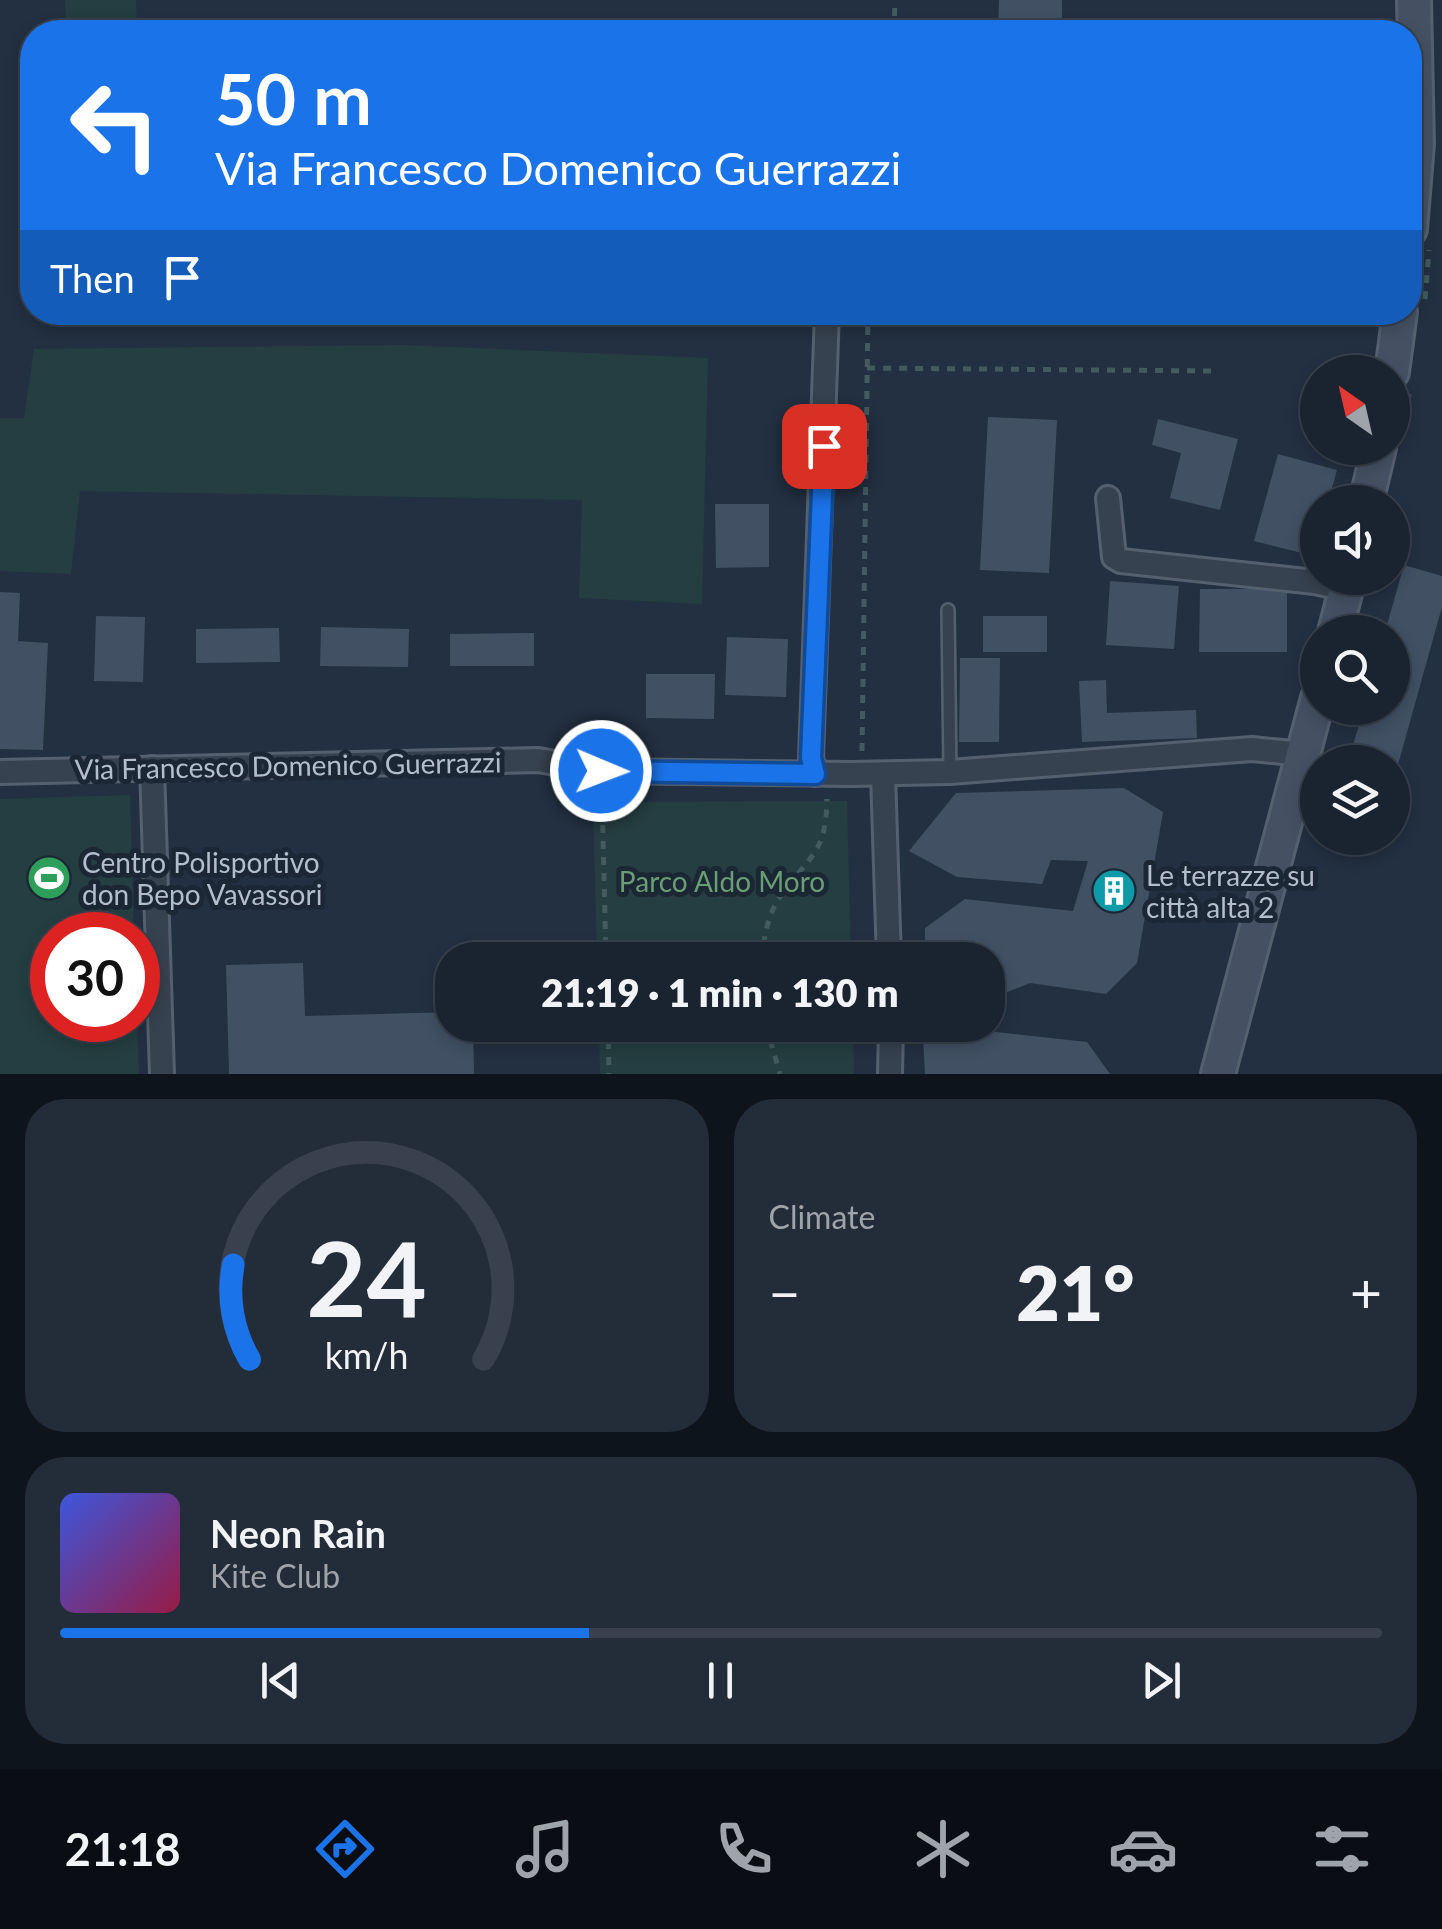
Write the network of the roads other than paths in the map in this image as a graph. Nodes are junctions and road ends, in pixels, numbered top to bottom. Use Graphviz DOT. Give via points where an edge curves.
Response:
graph roads {
  1 [pos="827,325"];
  2 [pos="1398,325"];
  3 [pos="1394,355"];
  4 [pos="1108,498"];
  5 [pos="1300,580"];
  6 [pos="948,610"];
  7 [pos="1300,754"];
  8 [pos="1300,765"];
  9 [pos="152,768"];
  10 [pos="0,772"];
  11 [pos="950,772"];
  12 [pos="815,774"];
  13 [pos="883,774"];
  14 [pos="888,942"];
  15 [pos="891,1042"];
  16 [pos="162,1074"];
  17 [pos="890,1074"];
  18 [pos="1218,1074"];
  1 -- 12 [label="street"];
  2 -- 3 [label="main road"];
  4 -- 5 [label="street" via="1114,557 1121,561"];
  6 -- 11 [label="lane"];
  7 -- 11 [label="street, Via Francesco Domenico Guerrazzi" via="1252,748"];
  8 -- 18 [label="main road"];
  9 -- 10 [label="street, Via Francesco Domenico Guerrazzi"];
  9 -- 12 [label="street, Via Francesco Domenico Guerrazzi" via="538,760 601,771"];
  9 -- 16 [label="street"];
  11 -- 13 [label="street, Via Francesco Domenico Guerrazzi"];
  12 -- 13 [label="street, Via Francesco Domenico Guerrazzi" via="856,767"];
  13 -- 14 [label="street"];
  15 -- 17 [label="street"];
}
